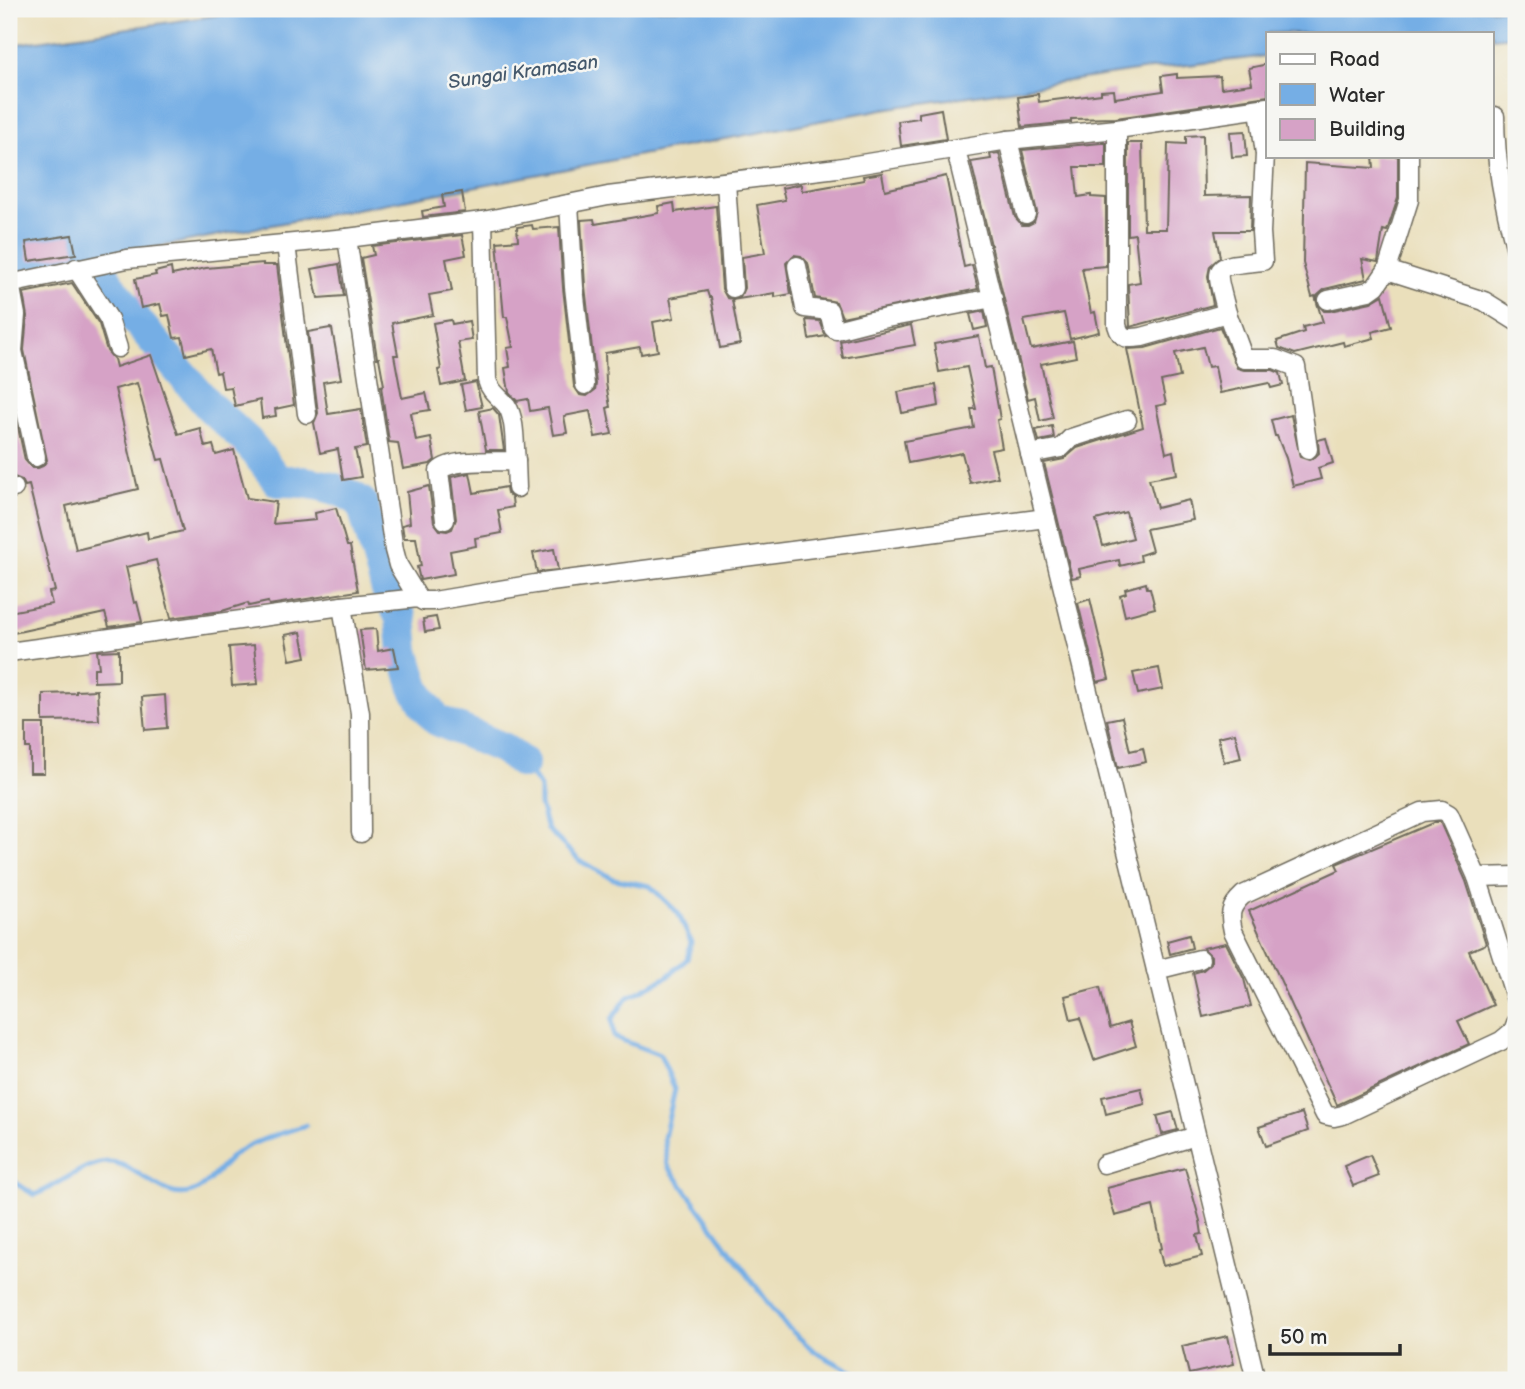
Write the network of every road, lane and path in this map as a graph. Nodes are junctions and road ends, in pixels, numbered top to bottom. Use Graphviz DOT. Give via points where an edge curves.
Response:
graph roads {
  1 [pos="1264,108"];
  2 [pos="1495,116"];
  3 [pos="1116,129"];
  4 [pos="1008,141"];
  5 [pos="956,150"];
  6 [pos="1409,158"];
  7 [pos="726,182"];
  8 [pos="569,204"];
  9 [pos="1026,214"];
  10 [pos="482,221"];
  11 [pos="347,238"];
  12 [pos="286,244"];
  13 [pos="1516,250"];
  14 [pos="797,266"];
  15 [pos="77,268"];
  16 [pos="1387,270"];
  17 [pos="9,284"];
  18 [pos="733,288"];
  19 [pos="993,298"];
  20 [pos="1328,300"];
  21 [pos="1227,313"];
  22 [pos="1516,321"];
  23 [pos="118,348"];
  24 [pos="585,385"];
  25 [pos="307,414"];
  26 [pos="1127,420"];
  27 [pos="1308,449"];
  28 [pos="1030,454"];
  29 [pos="36,457"];
  30 [pos="516,461"];
  31 [pos="517,488"];
  32 [pos="1046,518"];
  33 [pos="445,520"];
  34 [pos="412,598"];
  35 [pos="342,606"];
  36 [pos="9,652"];
  37 [pos="361,833"];
  38 [pos="1516,876"];
  39 [pos="1477,877"];
  40 [pos="1200,959"];
  41 [pos="1156,970"];
  42 [pos="1516,1000"];
  43 [pos="1516,1023"];
  44 [pos="1196,1136"];
  45 [pos="1104,1164"];
  46 [pos="1256,1380"];
  1 -- 3 [label="street"];
  1 -- 21 [label="street" via="1263,261 1219,270"];
  2 -- 13 [label="street" via="1495,149"];
  3 -- 4 [label="street"];
  3 -- 21 [label="street" via="1119,333 1123,338 1142,337"];
  4 -- 5 [label="street"];
  4 -- 9 [label="street"];
  5 -- 7 [label="street"];
  5 -- 19 [label="street"];
  6 -- 16 [label="street" via="1409,200"];
  7 -- 8 [label="street"];
  7 -- 18 [label="street"];
  8 -- 10 [label="street"];
  8 -- 24 [label="street"];
  10 -- 11 [label="street"];
  10 -- 30 [label="street" via="487,380 510,415"];
  11 -- 12 [label="street"];
  11 -- 34 [label="street" via="394,550"];
  12 -- 15 [label="street"];
  12 -- 25 [label="street"];
  14 -- 19 [label="street" via="805,308 829,311 836,330"];
  15 -- 17 [label="street"];
  15 -- 23 [label="street" via="109,319"];
  16 -- 20 [label="street" via="1369,291"];
  16 -- 22 [label="street" via="1484,301"];
  17 -- 29 [label="street" via="16,315 13,351"];
  19 -- 28 [label="street"];
  21 -- 27 [label="street" via="1244,359 1275,359 1296,367"];
  26 -- 28 [label="street" via="1071,438 1062,448"];
  28 -- 32 [label="street"];
  30 -- 31 [label="street"];
  30 -- 33 [label="street" via="454,464 439,471"];
  32 -- 34 [label="street" via="434,601"];
  32 -- 41 [label="street"];
  34 -- 35 [label="street"];
  35 -- 36 [label="street"];
  35 -- 37 [label="street" via="360,713"];
  38 -- 39 [label="street"];
  39 -- 42 [label="street"];
  39 -- 43 [label="street" via="1449,814 1432,809 1242,895 1229,916 1325,1115 1343,1115 1501,1041"];
  40 -- 41 [label="street"];
  41 -- 44 [label="street"];
  44 -- 45 [label="street"];
  44 -- 46 [label="street"];
}
